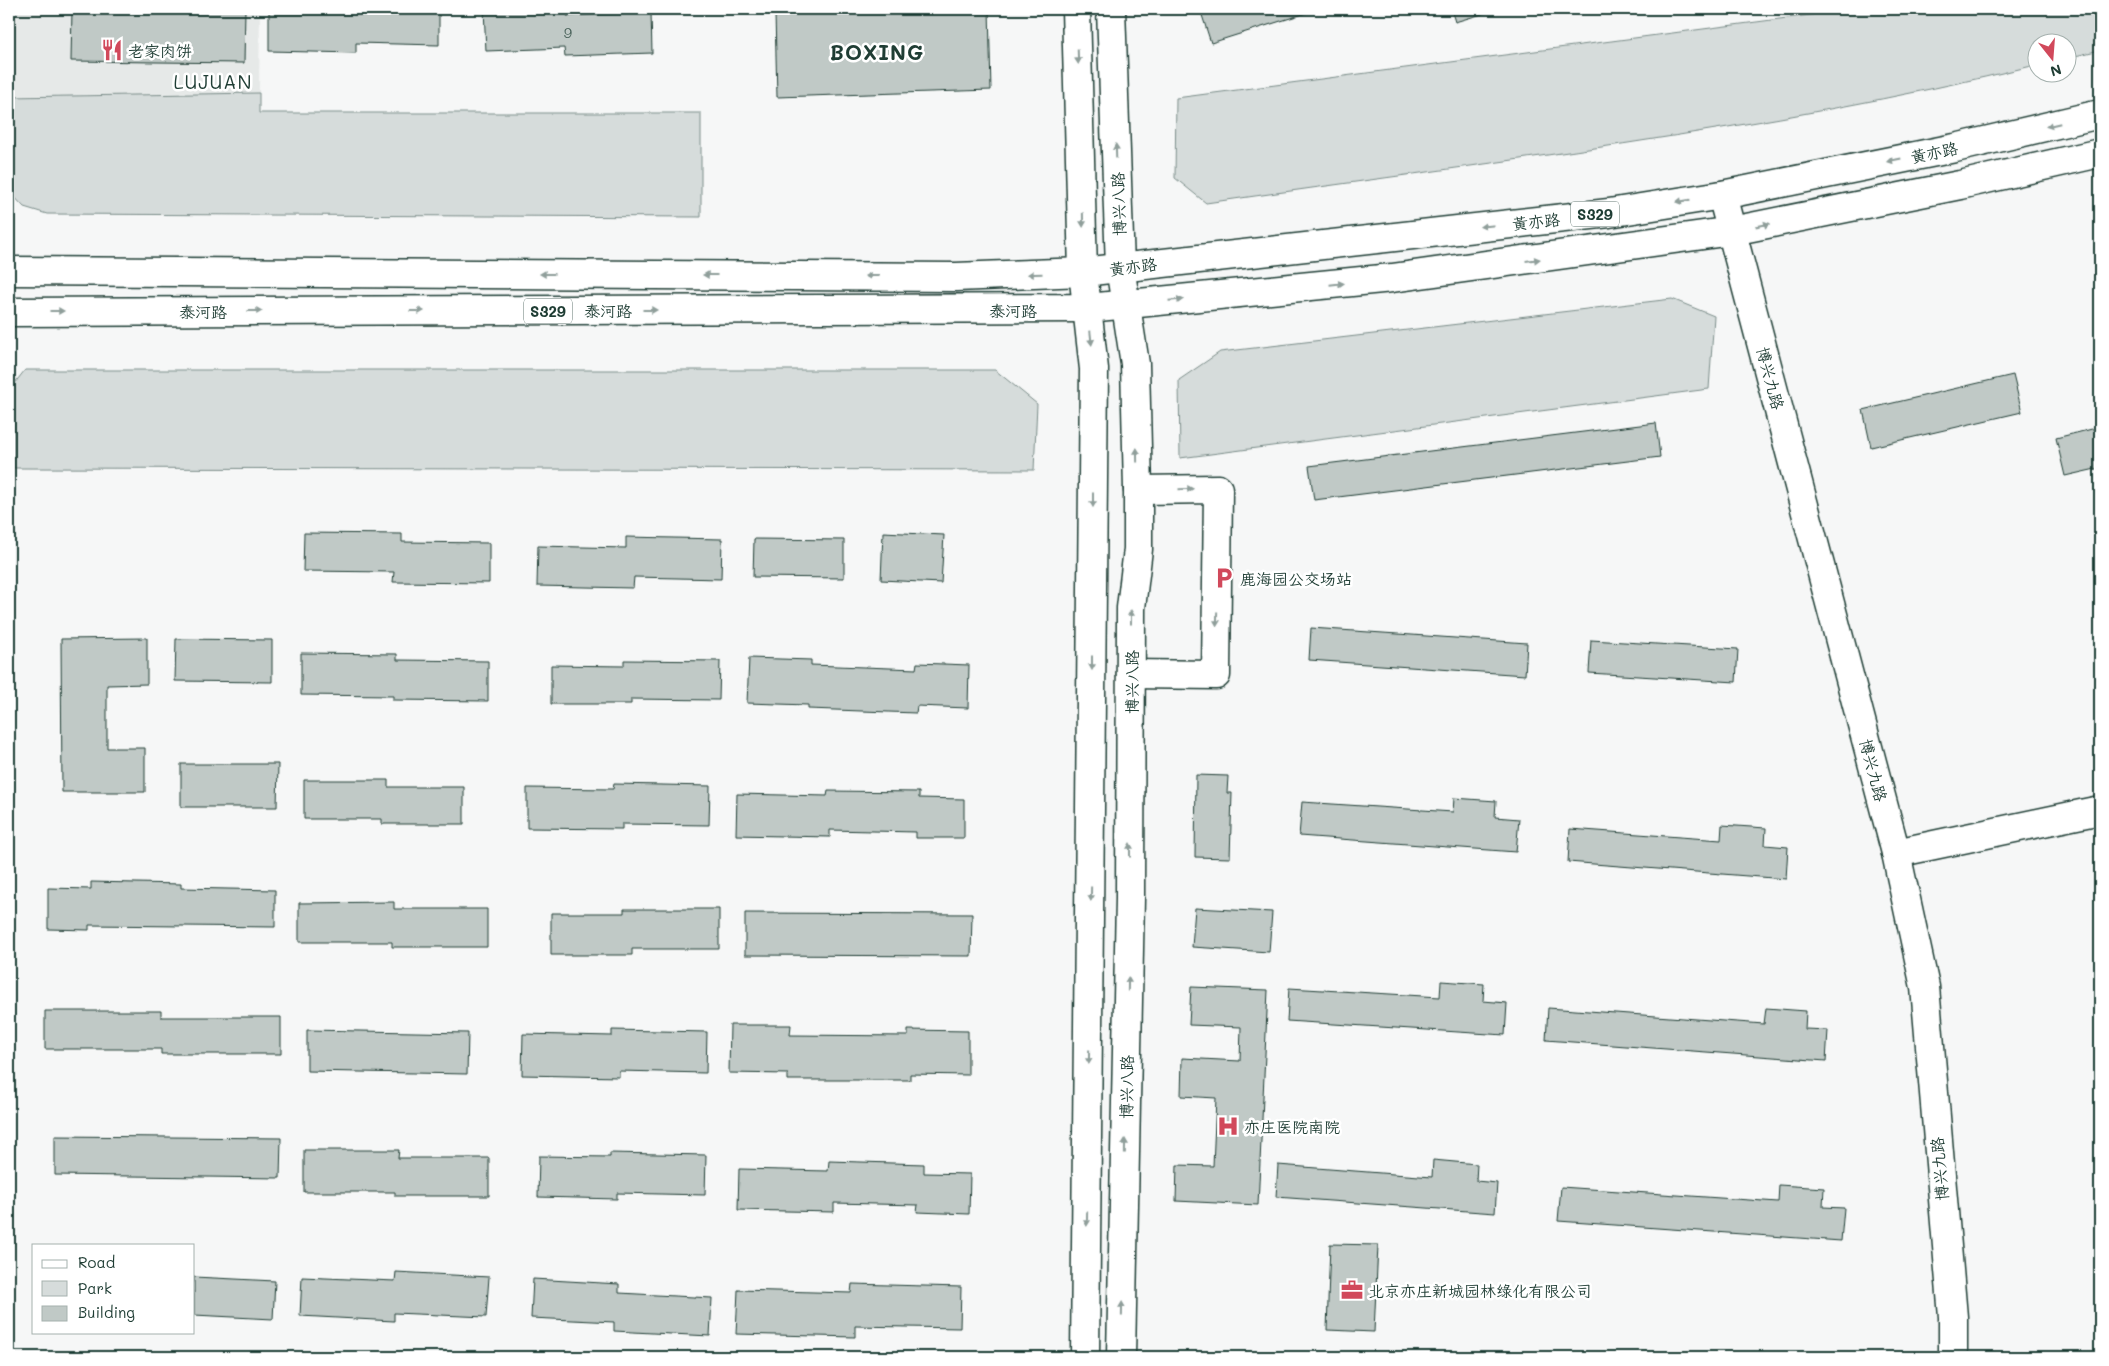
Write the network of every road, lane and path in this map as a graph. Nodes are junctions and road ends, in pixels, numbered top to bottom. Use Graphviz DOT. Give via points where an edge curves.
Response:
graph roads {
  1 [pos="1076,9"];
  2 [pos="1111,9"];
  3 [pos="2100,114"];
  4 [pos="2100,153"];
  5 [pos="1722,195"];
  6 [pos="1732,231"];
  7 [pos="1120,268"];
  8 [pos="9,271"];
  9 [pos="1084,272"];
  10 [pos="1127,304"];
  11 [pos="1088,308"];
  12 [pos="9,312"];
  13 [pos="1138,490"];
  14 [pos="1131,674"];
  15 [pos="2100,810"];
  16 [pos="1896,852"];
  17 [pos="1085,1357"];
  18 [pos="1121,1357"];
  19 [pos="1953,1357"];
  1 -- 9 [label="main road, one-way"];
  7 -- 2 [label="main road, 博兴八路, one-way"];
  3 -- 5 [label="main road, 黄亦路 / S329, one-way" via="1954,148"];
  6 -- 4 [label="main road, S329, one-way"];
  5 -- 6 [label="main road, 博兴九路"];
  5 -- 7 [label="main road, 黄亦路 / S329, one-way" via="1609,213"];
  10 -- 6 [label="main road, S329, one-way" via="1392,278"];
  6 -- 16 [label="main road, 博兴九路"];
  7 -- 9 [label="main road, 黄亦路 / S329"];
  7 -- 10 [label="main road, 博兴八路"];
  9 -- 8 [label="main road, S329, one-way" via="946,277"];
  9 -- 11 [label="main road"];
  10 -- 11 [label="main road, S329"];
  13 -- 10 [label="main road, 博兴八路, one-way" via="1135,364"];
  12 -- 11 [label="main road, 泰河路 / S329, one-way"];
  11 -- 17 [label="main road, one-way" via="1094,379"];
  14 -- 13 [label="main road, 博兴八路, one-way" via="1131,608 1138,549"];
  13 -- 14 [label="main road, one-way" via="1218,488 1216,675"];
  18 -- 14 [label="main road, 博兴八路, one-way"];
  15 -- 16 [label="main road"];
  16 -- 19 [label="main road, 博兴九路" via="1925,987"];
}
